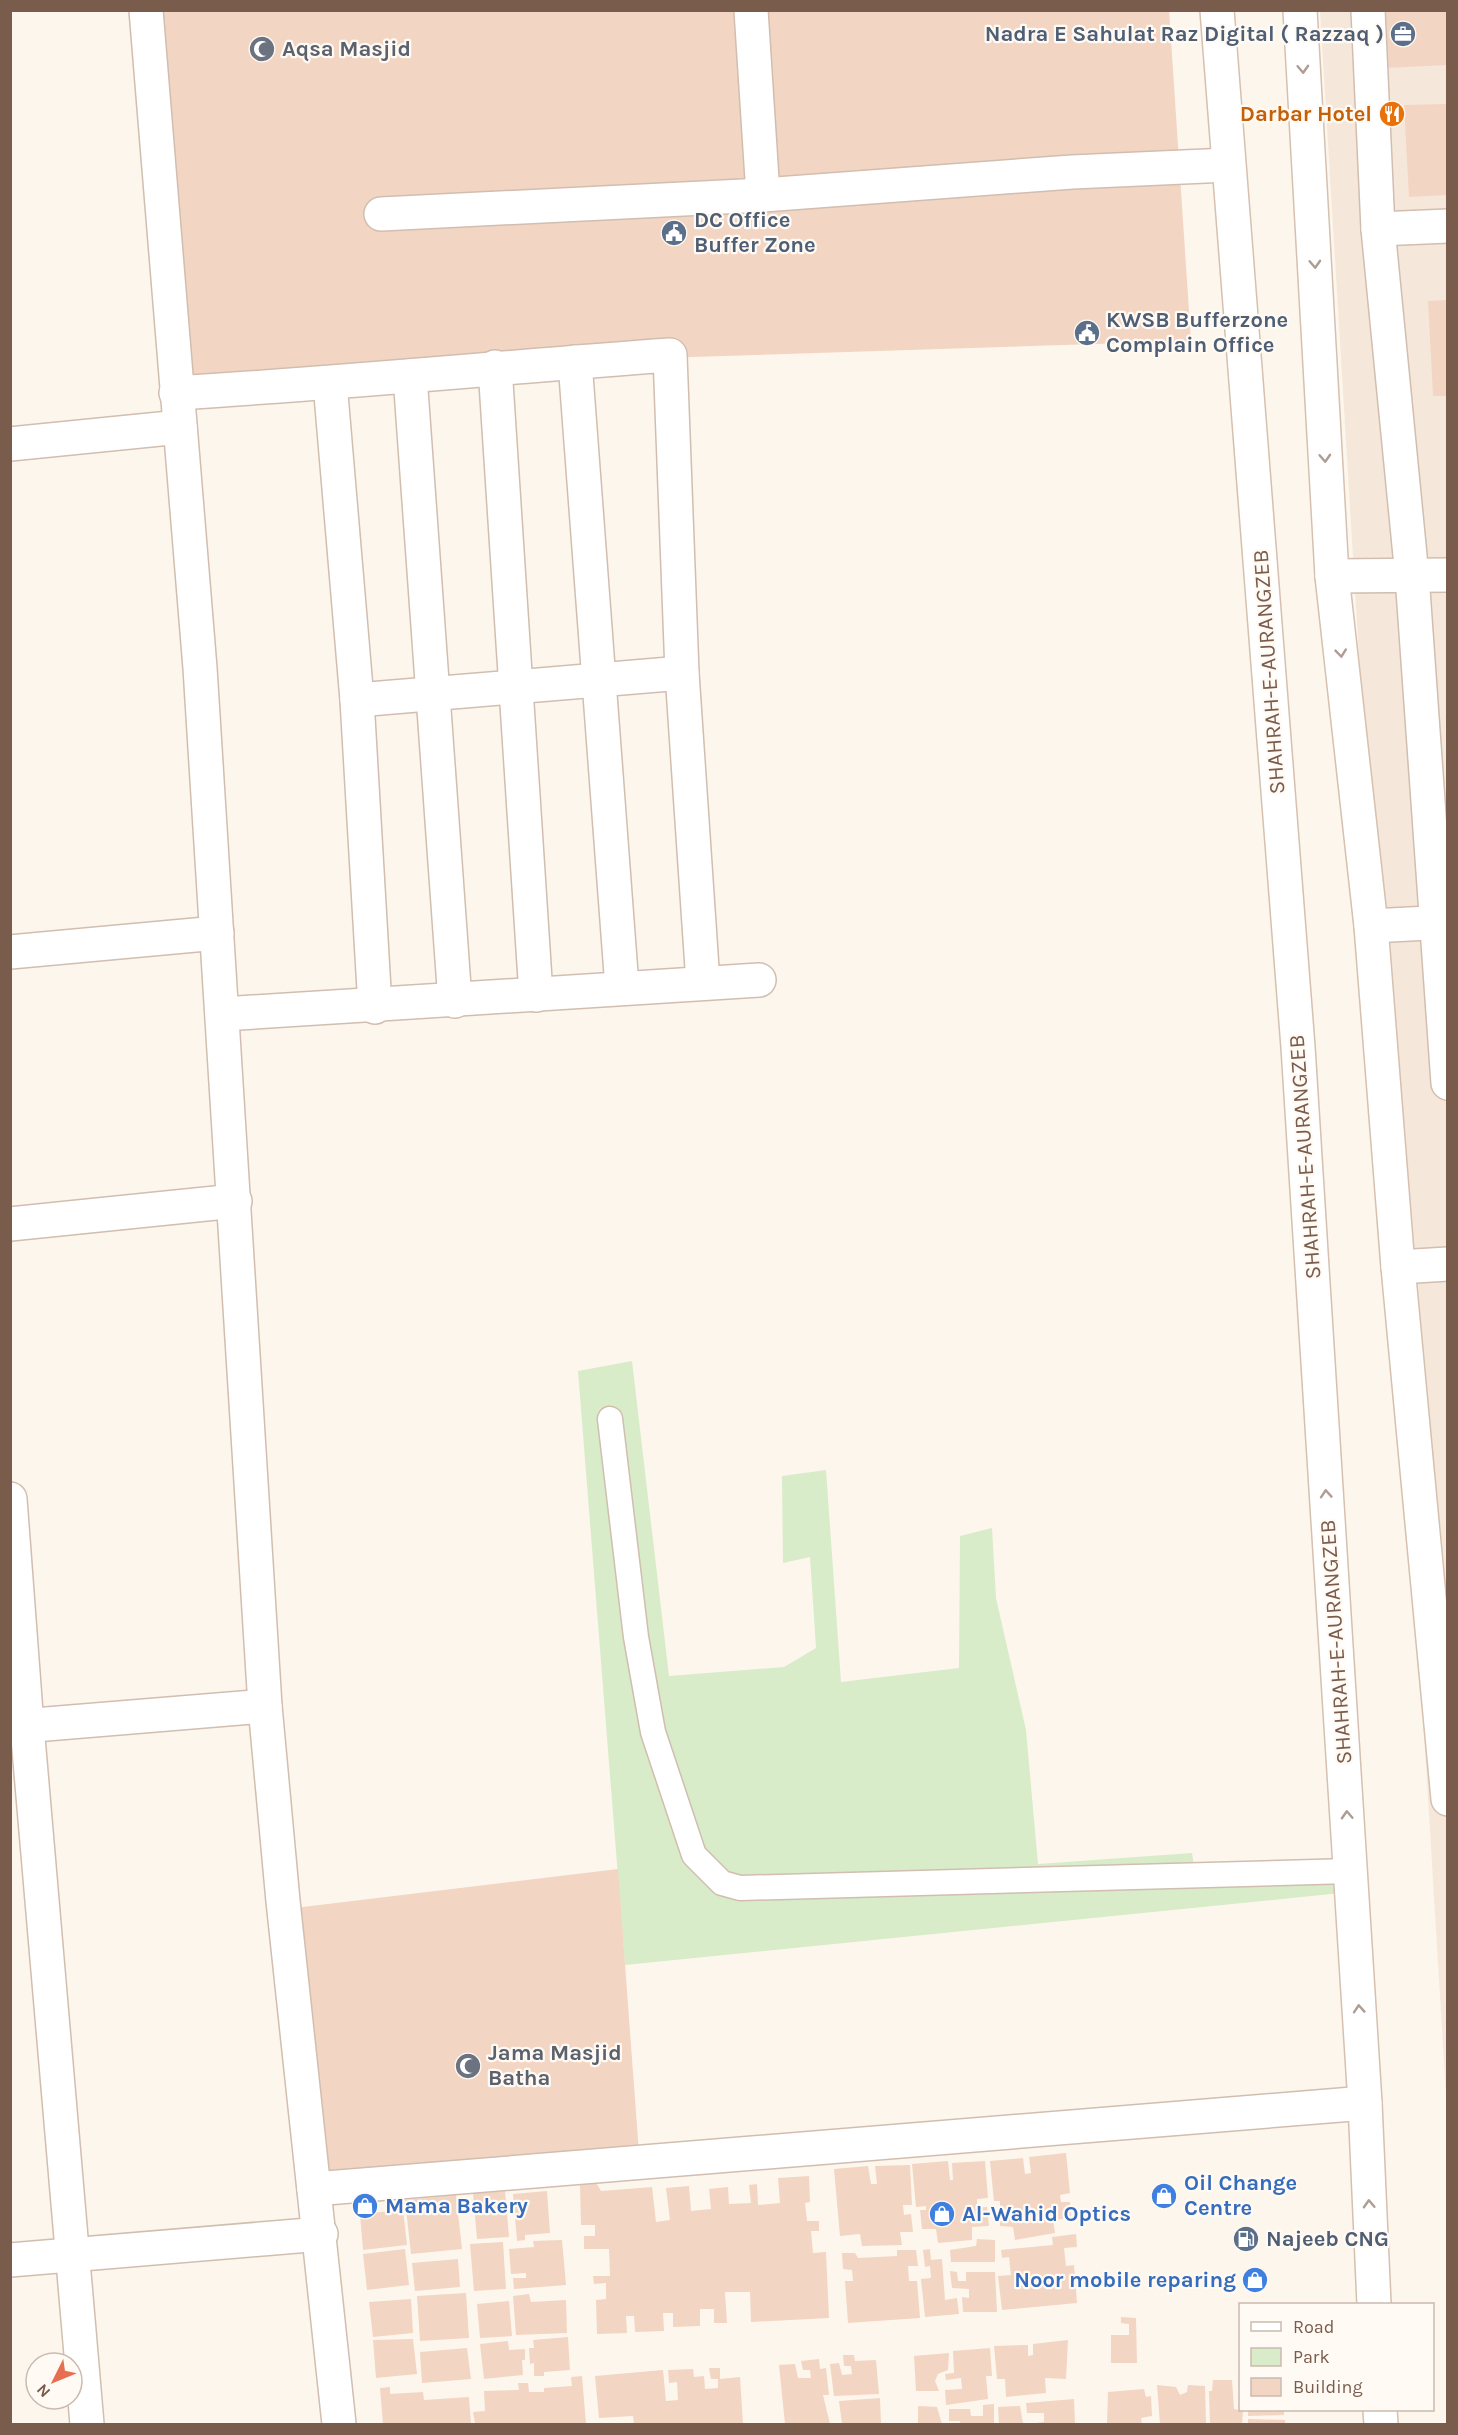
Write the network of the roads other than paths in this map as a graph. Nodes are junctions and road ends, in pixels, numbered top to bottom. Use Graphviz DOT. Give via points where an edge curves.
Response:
graph roads {
  1 [pos="146,10"];
  2 [pos="751,10"];
  3 [pos="1217,10"];
  4 [pos="1300,10"];
  5 [pos="1368,10"];
  6 [pos="1228,165"];
  7 [pos="763,195"];
  8 [pos="381,214"];
  9 [pos="1448,226"];
  10 [pos="1378,229"];
  11 [pos="575,362"];
  12 [pos="495,367"];
  13 [pos="410,376"];
  14 [pos="330,383"];
  15 [pos="176,393"];
  16 [pos="180,427"];
  17 [pos="10,444"];
  18 [pos="1448,575"];
  19 [pos="1332,576"];
  20 [pos="1412,576"];
  21 [pos="682,673"];
  22 [pos="599,680"];
  23 [pos="516,686"];
  24 [pos="435,694"];
  25 [pos="357,700"];
  26 [pos="1442,922"];
  27 [pos="1371,926"];
  28 [pos="217,933"];
  29 [pos="10,952"];
  30 [pos="759,980"];
  31 [pos="703,983"];
  32 [pos="622,987"];
  33 [pos="536,995"];
  34 [pos="455,1001"];
  35 [pos="375,1007"];
  36 [pos="223,1014"];
  37 [pos="1448,1083"];
  38 [pos="235,1201"];
  39 [pos="10,1224"];
  40 [pos="1448,1264"];
  41 [pos="1398,1267"];
  42 [pos="610,1419"];
  43 [pos="10,1499"];
  44 [pos="1440,1609"];
  45 [pos="265,1706"];
  46 [pos="19,1726"];
  47 [pos="1448,1799"];
  48 [pos="1350,1871"];
  49 [pos="1365,2103"];
  50 [pos="314,2189"];
  51 [pos="321,2234"];
  52 [pos="73,2256"];
  53 [pos="10,2260"];
  54 [pos="1374,2303"];
  55 [pos="87,2424"];
  56 [pos="339,2424"];
  1 -- 15 [label="street"];
  2 -- 7 [label="street"];
  3 -- 6 [label="street, SHAHRAH-E-AURANGZEB"];
  4 -- 19 [label="street, one-way"];
  5 -- 10 [label="street"];
  6 -- 7 [label="street" via="1072,172"];
  48 -- 6 [label="street, SHAHRAH-E-AURANGZEB, one-way" via="1298,1047"];
  7 -- 8 [label="street"];
  9 -- 10 [label="street"];
  10 -- 20 [label="street"];
  11 -- 12 [label="street"];
  11 -- 21 [label="street" via="670,355"];
  11 -- 22 [label="street"];
  12 -- 13 [label="street"];
  12 -- 23 [label="street"];
  13 -- 14 [label="street"];
  13 -- 24 [label="street"];
  14 -- 15 [label="street"];
  14 -- 25 [label="street"];
  15 -- 16 [label="street"];
  16 -- 17 [label="street"];
  16 -- 28 [label="street"];
  18 -- 20 [label="street"];
  19 -- 20 [label="street"];
  19 -- 27 [label="street, one-way"];
  20 -- 26 [label="street"];
  21 -- 22 [label="street"];
  21 -- 31 [label="street"];
  22 -- 23 [label="street"];
  22 -- 32 [label="street"];
  23 -- 24 [label="street"];
  23 -- 33 [label="street"];
  24 -- 25 [label="street"];
  24 -- 34 [label="street"];
  25 -- 35 [label="street"];
  26 -- 27 [label="street"];
  26 -- 37 [label="street"];
  27 -- 41 [label="street"];
  28 -- 29 [label="street"];
  28 -- 36 [label="street"];
  30 -- 31 [label="street"];
  31 -- 32 [label="street"];
  32 -- 33 [label="street"];
  33 -- 34 [label="street"];
  34 -- 35 [label="street"];
  35 -- 36 [label="street"];
  36 -- 38 [label="street"];
  38 -- 39 [label="street"];
  38 -- 45 [label="street"];
  40 -- 41 [label="street"];
  41 -- 44 [label="street"];
  42 -- 48 [label="lane" via="636,1637 653,1732 694,1855 722,1883 740,1888"];
  43 -- 46 [label="street"];
  44 -- 47 [label="street"];
  45 -- 46 [label="street"];
  45 -- 50 [label="street"];
  46 -- 52 [label="street"];
  49 -- 48 [label="street, SHAHRAH-E-AURANGZEB, one-way"];
  49 -- 50 [label="street"];
  54 -- 49 [label="street, SHAHRAH-E-AURANGZEB, one-way"];
  50 -- 51 [label="street"];
  51 -- 52 [label="street"];
  51 -- 56 [label="street"];
  52 -- 53 [label="street"];
  52 -- 55 [label="street"];
}
